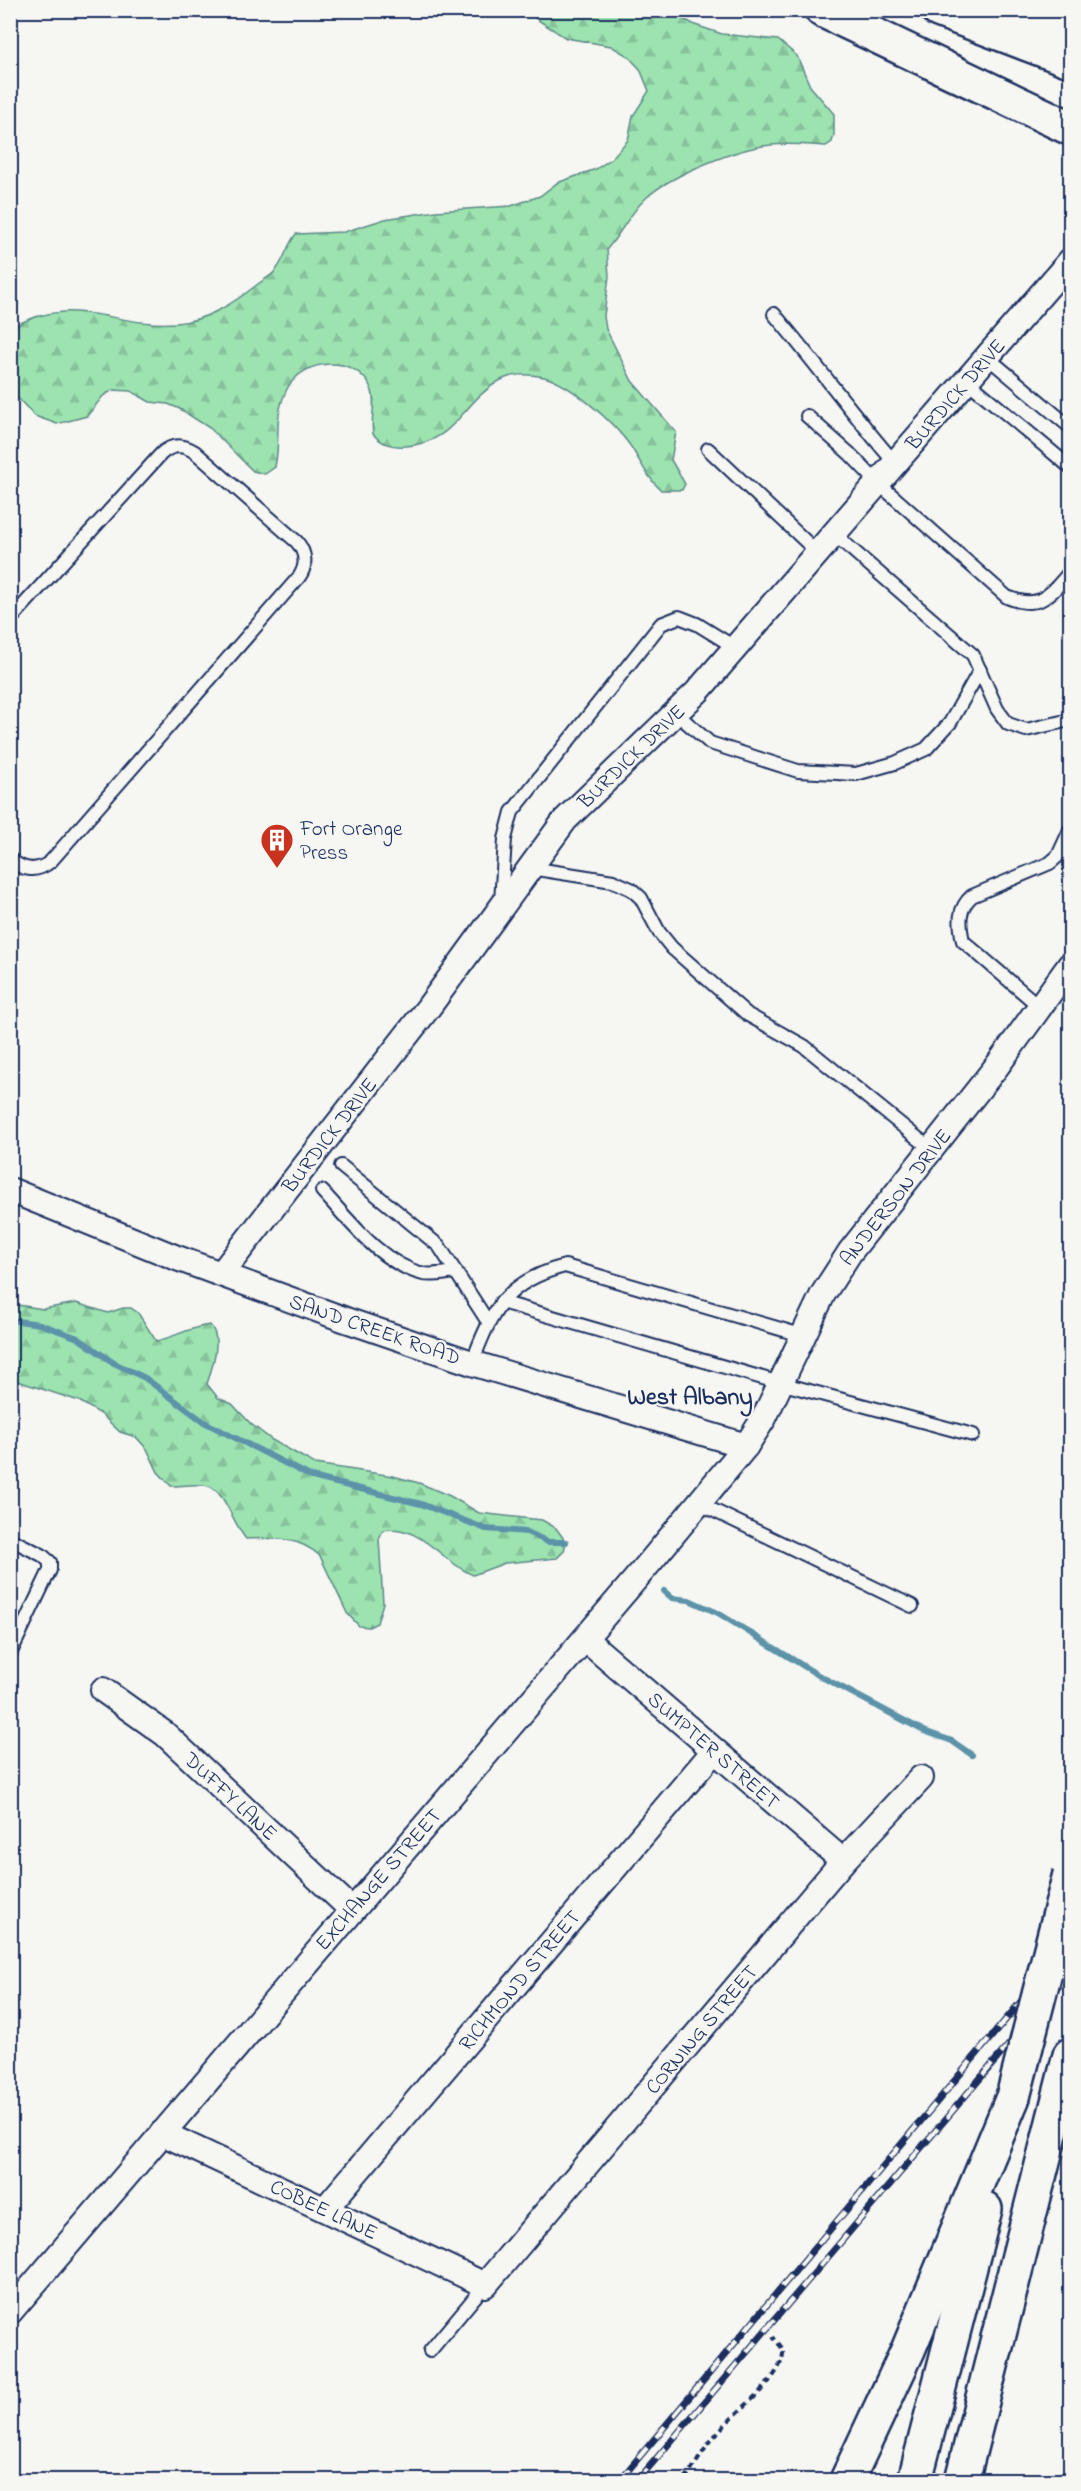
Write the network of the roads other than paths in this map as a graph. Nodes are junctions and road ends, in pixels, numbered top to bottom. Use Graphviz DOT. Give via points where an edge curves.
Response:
graph roads {
  1 [pos="822,10"];
  2 [pos="938,10"];
  3 [pos="1016,10"];
  4 [pos="1071,31"];
  5 [pos="1071,60"];
  6 [pos="1071,128"];
  7 [pos="1071,261"];
  8 [pos="774,314"];
  9 [pos="987,357"];
  10 [pos="967,381"];
  11 [pos="807,416"];
  12 [pos="1071,427"];
  13 [pos="708,449"];
  14 [pos="895,463"];
  15 [pos="1071,467"];
  16 [pos="878,483"];
  17 [pos="834,534"];
  18 [pos="818,553"];
  19 [pos="1071,572"];
  20 [pos="10,620"];
  21 [pos="736,648"];
  22 [pos="980,670"];
  23 [pos="677,714"];
  24 [pos="1071,720"];
  25 [pos="1071,830"];
  26 [pos="10,858"];
  27 [pos="530,868"];
  28 [pos="500,909"];
  29 [pos="1071,965"];
  30 [pos="1040,1007"];
  31 [pos="931,1149"];
  32 [pos="341,1166"];
  33 [pos="10,1190"];
  34 [pos="322,1191"];
  35 [pos="456,1272"];
  36 [pos="221,1274"];
  37 [pos="501,1302"];
  38 [pos="488,1322"];
  39 [pos="801,1335"];
  40 [pos="472,1363"];
  41 [pos="780,1383"];
  42 [pos="973,1435"];
  43 [pos="746,1446"];
  44 [pos="698,1503"];
  45 [pos="10,1539"];
  46 [pos="912,1606"];
  47 [pos="585,1639"];
  48 [pos="10,1654"];
  49 [pos="103,1690"];
  50 [pos="714,1751"];
  51 [pos="921,1778"];
  52 [pos="843,1861"];
  53 [pos="1071,1874"];
  54 [pos="351,1910"];
  55 [pos="1071,2055"];
  56 [pos="1014,2097"];
  57 [pos="162,2133"];
  58 [pos="1040,2175"];
  59 [pos="324,2209"];
  60 [pos="485,2285"];
  61 [pos="10,2312"];
  62 [pos="430,2351"];
  63 [pos="847,2481"];
  64 [pos="915,2481"];
  65 [pos="962,2481"];
  66 [pos="981,2481"];
  1 -- 6 [label="highway"];
  2 -- 5 [label="highway"];
  3 -- 4 [label="highway"];
  7 -- 9 [label="street, BURDICK DRIVE"];
  8 -- 14 [label="lane"];
  9 -- 10 [label="street, BURDICK DRIVE"];
  9 -- 12 [label="lane"];
  10 -- 14 [label="street, BURDICK DRIVE"];
  10 -- 15 [label="lane"];
  11 -- 16 [label="lane"];
  13 -- 18 [label="lane"];
  14 -- 16 [label="street, BURDICK DRIVE"];
  16 -- 17 [label="street, BURDICK DRIVE"];
  16 -- 19 [label="lane" via="1008,597 1024,604 1041,601"];
  17 -- 18 [label="street, BURDICK DRIVE"];
  17 -- 22 [label="lane" via="973,655"];
  18 -- 21 [label="street, BURDICK DRIVE"];
  20 -- 26 [label="lane" via="161,454 176,446 195,452 297,542 304,553 302,574 51,861 30,870"];
  21 -- 23 [label="street, BURDICK DRIVE"];
  21 -- 28 [label="lane" via="679,617 661,624 512,812 505,839"];
  22 -- 23 [label="lane" via="950,723 926,749 856,774 798,771 710,743"];
  22 -- 24 [label="lane" via="1008,724 1026,730"];
  23 -- 27 [label="street, BURDICK DRIVE" via="581,802"];
  25 -- 30 [label="lane" via="1050,863 972,896 963,904 961,913 963,941"];
  27 -- 28 [label="street, BURDICK DRIVE"];
  27 -- 31 [label="lane" via="613,881 631,889 641,898 672,948 748,1015 804,1046"];
  28 -- 36 [label="street, BURDICK DRIVE"];
  29 -- 30 [label="street, ANDERSON DRIVE"];
  30 -- 31 [label="street, ANDERSON DRIVE"];
  31 -- 39 [label="street, ANDERSON DRIVE" via="850,1252"];
  32 -- 35 [label="lane" via="439,1246"];
  33 -- 36 [label="street, SAND CREEK ROAD"];
  34 -- 35 [label="lane" via="372,1245 399,1264 425,1275"];
  35 -- 38 [label="lane"];
  36 -- 40 [label="street, SAND CREEK ROAD"];
  37 -- 38 [label="lane"];
  37 -- 39 [label="lane" via="529,1280 565,1266"];
  37 -- 41 [label="lane"];
  38 -- 40 [label="lane"];
  39 -- 41 [label="street, ANDERSON DRIVE"];
  40 -- 43 [label="street, SAND CREEK ROAD"];
  41 -- 42 [label="lane"];
  41 -- 43 [label="street, ANDERSON DRIVE"];
  43 -- 44 [label="street, EXCHANGE STREET"];
  44 -- 46 [label="lane"];
  44 -- 47 [label="street, EXCHANGE STREET"];
  45 -- 48 [label="lane" via="50,1562 50,1570"];
  47 -- 50 [label="street, SUMPTER STREET"];
  47 -- 54 [label="street, EXCHANGE STREET"];
  49 -- 54 [label="street, DUFFY LANE" via="165,1734"];
  50 -- 52 [label="street, SUMPTER STREET"];
  50 -- 59 [label="street, RICHMOND STREET"];
  51 -- 52 [label="street, CORNING STREET"];
  52 -- 60 [label="street, CORNING STREET"];
  53 -- 56 [label="highway, bridge"];
  54 -- 57 [label="street, EXCHANGE STREET"];
  55 -- 58 [label="highway"];
  56 -- 63 [label="highway" via="908,2350"];
  56 -- 64 [label="highway"];
  57 -- 59 [label="street, COBEE LANE"];
  57 -- 61 [label="street, EXCHANGE STREET"];
  58 -- 65 [label="highway"];
  58 -- 66 [label="highway"];
  59 -- 60 [label="street, COBEE LANE"];
  60 -- 62 [label="lane"];
}
